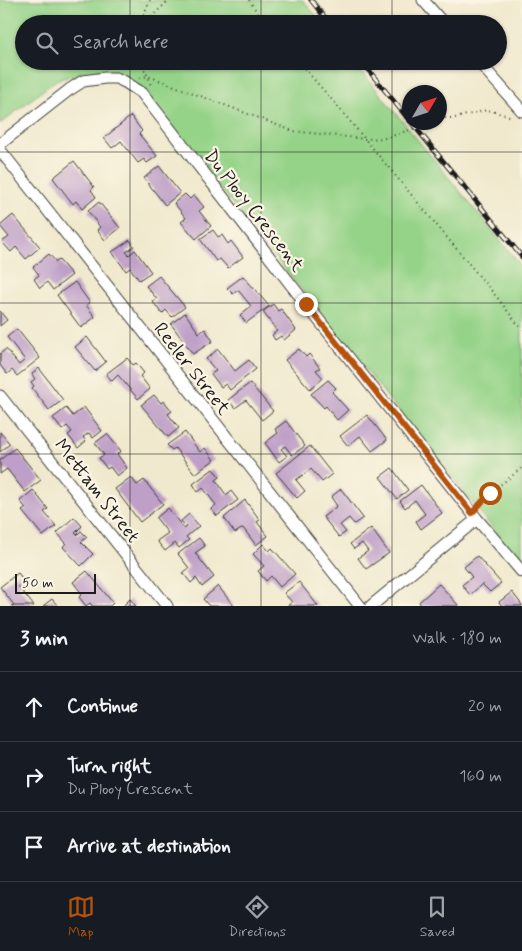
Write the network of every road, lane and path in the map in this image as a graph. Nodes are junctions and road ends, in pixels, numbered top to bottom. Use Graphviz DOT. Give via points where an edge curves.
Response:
graph roads {
  1 [pos="150,0"];
  2 [pos="169,0"];
  3 [pos="249,0"];
  4 [pos="422,0"];
  5 [pos="144,15"];
  6 [pos="153,15"];
  7 [pos="259,15"];
  8 [pos="436,15"];
  9 [pos="306,70"];
  10 [pos="485,70"];
  11 [pos="125,82"];
  12 [pos="518,114"];
  13 [pos="447,118"];
  14 [pos="409,130"];
  15 [pos="365,139"];
  16 [pos="0,144"];
  17 [pos="0,150"];
  18 [pos="522,330"];
  19 [pos="0,396"];
  20 [pos="522,468"];
  21 [pos="474,516"];
  22 [pos="522,572"];
  23 [pos="167,606"];
  24 [pos="360,606"];
  25 [pos="372,606"];
  1 -- 5 [label="path"];
  2 -- 6 [label="path"];
  3 -- 7 [label="path"];
  4 -- 8 [label="street"];
  9 -- 15 [label="path"];
  10 -- 12 [label="street"];
  11 -- 15 [label="path" via="148,76 293,131"];
  11 -- 16 [label="street, Du Plooy Crescent" via="116,78 83,81"];
  11 -- 21 [label="street, Du Plooy Crescent" via="142,93"];
  12 -- 13 [label="path" via="487,110"];
  14 -- 15 [label="path" via="386,138"];
  15 -- 18 [label="path"];
  17 -- 24 [label="street, Reeler Street"];
  19 -- 23 [label="street, Mettam Street"];
  20 -- 21 [label="path" via="490,493"];
  21 -- 22 [label="street, Du Plooy Crescent"];
  21 -- 25 [label="street"];
}
